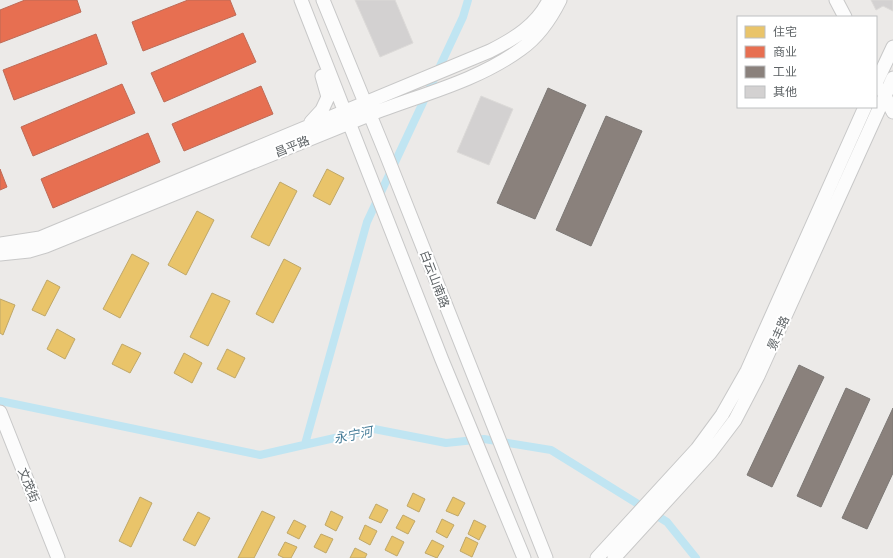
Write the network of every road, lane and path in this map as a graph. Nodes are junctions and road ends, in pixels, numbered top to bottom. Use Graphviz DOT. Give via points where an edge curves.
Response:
graph roads {
  1 [pos="323,0"];
  2 [pos="549,0"];
  3 [pos="560,0"];
  4 [pos="836,0"];
  5 [pos="302,4"];
  6 [pos="844,16"];
  7 [pos="893,47"];
  8 [pos="893,78"];
  9 [pos="877,80"];
  10 [pos="877,83"];
  11 [pos="885,95"];
  12 [pos="364,102"];
  13 [pos="865,108"];
  14 [pos="344,110"];
  15 [pos="893,112"];
  16 [pos="369,115"];
  17 [pos="349,123"];
  18 [pos="309,125"];
  19 [pos="0,244"];
  20 [pos="0,254"];
  21 [pos="0,412"];
  22 [pos="58,558"];
  23 [pos="524,558"];
  24 [pos="546,558"];
  25 [pos="597,558"];
  26 [pos="614,558"];
  1 -- 12 [label="main road, 白云山南路"];
  2 -- 12 [label="main road, 昌平路" via="533,22 513,40 459,65"];
  3 -- 16 [label="main road, 昌平路" via="540,31 522,49 497,64 451,85"];
  4 -- 6 [label="main road"];
  5 -- 14 [label="main road, 白云山南路"];
  5 -- 18 [label="main road" via="305,30 328,97 322,110"];
  7 -- 9 [label="main road"];
  8 -- 11 [label="main road, 景丰路"];
  10 -- 11 [label="main road"];
  11 -- 15 [label="main road"];
  11 -- 26 [label="main road, 景丰路" via="755,382 735,420 678,490"];
  12 -- 14 [label="main road, 昌平路"];
  12 -- 16 [label="main road, 白云山南路"];
  13 -- 25 [label="main road, 景丰路" via="747,371 722,415 697,448"];
  14 -- 17 [label="main road, 白云山南路"];
  14 -- 18 [label="main road, 昌平路"];
  16 -- 17 [label="main road, 昌平路"];
  16 -- 24 [label="main road, 白云山南路"];
  17 -- 20 [label="main road, 昌平路" via="46,246 29,251"];
  17 -- 23 [label="main road, 白云山南路"];
  18 -- 19 [label="main road, 昌平路" via="40,238"];
  21 -- 22 [label="main road, 文茂街"];
}
